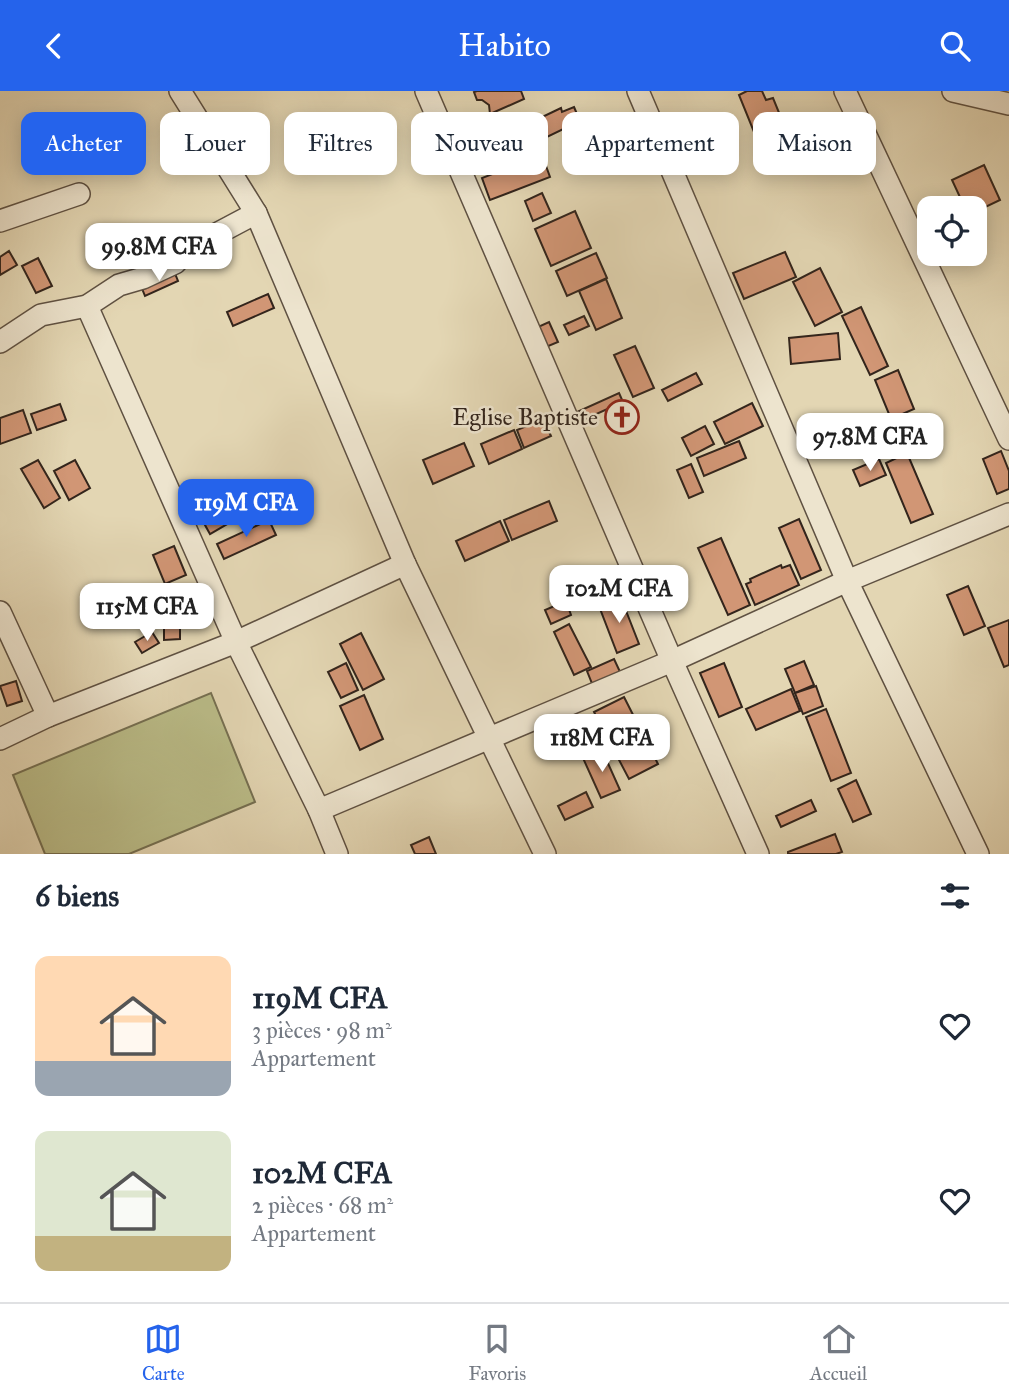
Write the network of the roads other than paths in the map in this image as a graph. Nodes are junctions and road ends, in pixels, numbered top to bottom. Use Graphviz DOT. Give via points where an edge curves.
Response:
graph roads {
  1 [pos="180,91"];
  2 [pos="426,91"];
  3 [pos="638,91"];
  4 [pos="845,91"];
  5 [pos="953,91"];
  6 [pos="1009,104"];
  7 [pos="79,194"];
  8 [pos="256,213"];
  9 [pos="0,221"];
  10 [pos="87,306"];
  11 [pos="0,342"];
  12 [pos="1009,439"];
  13 [pos="1009,515"];
  14 [pos="405,564"];
  15 [pos="847,581"];
  16 [pos="0,612"];
  17 [pos="236,642"];
  18 [pos="672,661"];
  19 [pos="48,716"];
  20 [pos="490,738"];
  21 [pos="0,739"];
  22 [pos="319,810"];
  23 [pos="335,853"];
  24 [pos="545,854"];
  25 [pos="758,854"];
  26 [pos="978,854"];
  1 -- 8 [label="street"];
  2 -- 18 [label="street"];
  3 -- 15 [label="street"];
  4 -- 12 [label="street"];
  5 -- 6 [label="street"];
  7 -- 9 [label="street"];
  8 -- 10 [label="street" via="190,248 175,263 119,285"];
  8 -- 14 [label="street"];
  10 -- 11 [label="street" via="41,315"];
  10 -- 17 [label="street"];
  13 -- 15 [label="street"];
  14 -- 17 [label="street"];
  14 -- 20 [label="street"];
  15 -- 18 [label="street"];
  15 -- 26 [label="street"];
  16 -- 19 [label="street"];
  17 -- 19 [label="street"];
  17 -- 22 [label="street"];
  18 -- 20 [label="street"];
  18 -- 25 [label="street"];
  19 -- 21 [label="street"];
  20 -- 22 [label="street"];
  20 -- 24 [label="street"];
  22 -- 23 [label="street"];
}
